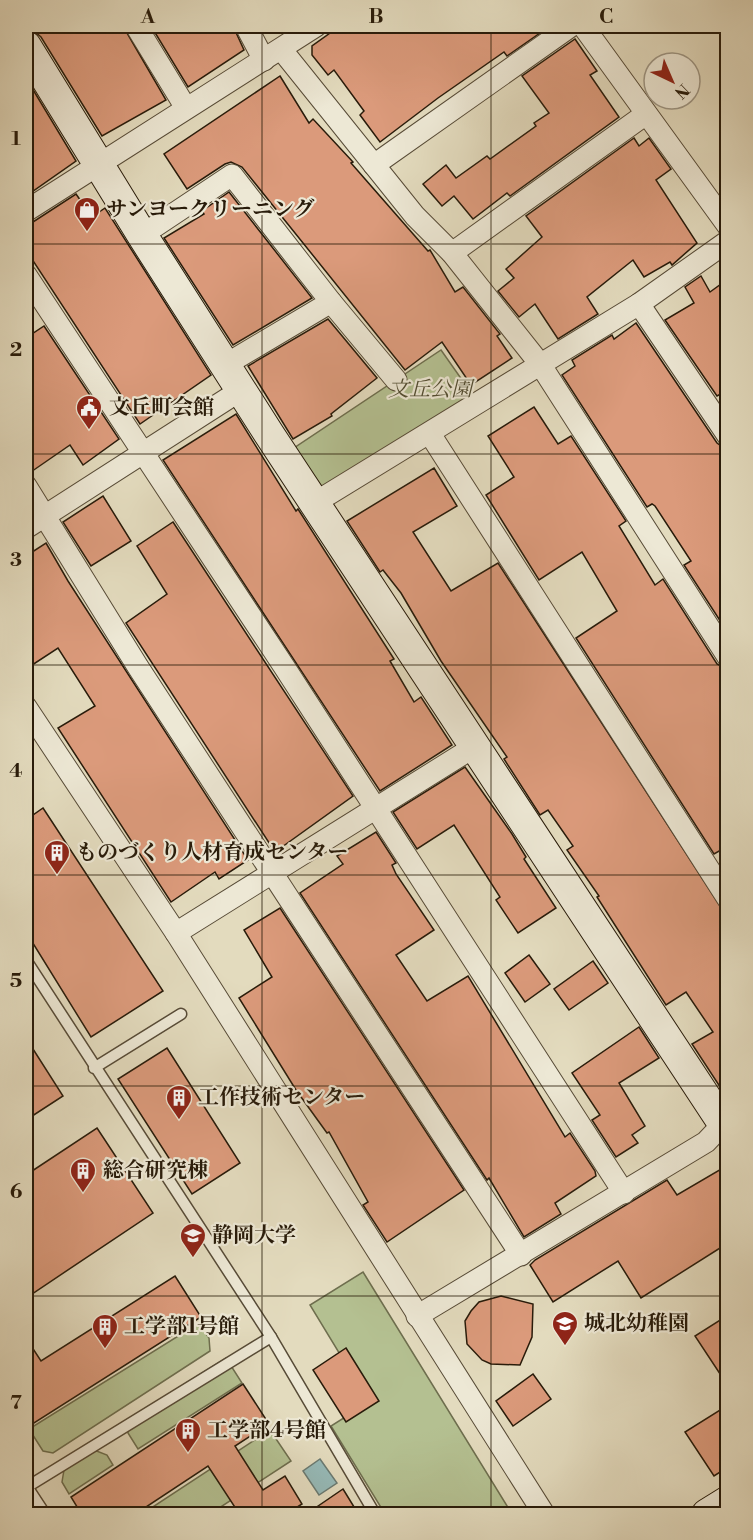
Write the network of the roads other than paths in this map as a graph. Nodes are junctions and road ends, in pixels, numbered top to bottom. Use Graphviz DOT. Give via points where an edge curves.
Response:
graph roads {
  1 [pos="136,26"];
  2 [pos="246,26"];
  3 [pos="316,26"];
  4 [pos="572,26"];
  5 [pos="583,26"];
  6 [pos="26,46"];
  7 [pos="272,55"];
  8 [pos="186,108"];
  9 [pos="646,114"];
  10 [pos="98,165"];
  11 [pos="374,165"];
  12 [pos="26,211"];
  13 [pos="728,226"];
  14 [pos="142,235"];
  15 [pos="728,241"];
  16 [pos="452,253"];
  17 [pos="26,275"];
  18 [pos="331,302"];
  19 [pos="639,304"];
  20 [pos="540,364"];
  21 [pos="225,365"];
  22 [pos="396,380"];
  23 [pos="241,390"];
  24 [pos="430,434"];
  25 [pos="728,436"];
  26 [pos="144,453"];
  27 [pos="26,486"];
  28 [pos="316,502"];
  29 [pos="45,515"];
  30 [pos="26,528"];
  31 [pos="728,657"];
  32 [pos="26,707"];
  33 [pos="474,747"];
  34 [pos="375,808"];
  35 [pos="273,874"];
  36 [pos="728,900"];
  37 [pos="176,933"];
  38 [pos="26,960"];
  39 [pos="181,1014"];
  40 [pos="94,1068"];
  41 [pos="726,1122"];
  42 [pos="624,1193"];
  43 [pos="521,1255"];
  44 [pos="417,1316"];
  45 [pos="271,1337"];
  46 [pos="26,1486"];
  47 [pos="728,1501"];
  48 [pos="45,1515"];
  49 [pos="375,1515"];
  50 [pos="544,1515"];
  51 [pos="707,1515"];
  1 -- 8 [label="street"];
  2 -- 7 [label="street"];
  3 -- 7 [label="street"];
  4 -- 11 [label="street"];
  5 -- 9 [label="street"];
  6 -- 10 [label="street"];
  7 -- 8 [label="street"];
  7 -- 11 [label="street"];
  8 -- 10 [label="street"];
  9 -- 13 [label="street"];
  9 -- 16 [label="street"];
  10 -- 12 [label="street"];
  10 -- 14 [label="street"];
  11 -- 16 [label="street" via="415,216"];
  14 -- 18 [label="street" via="232,175"];
  14 -- 21 [label="street"];
  15 -- 19 [label="street"];
  16 -- 20 [label="street"];
  17 -- 26 [label="street"];
  18 -- 21 [label="street"];
  18 -- 22 [label="street"];
  19 -- 20 [label="street"];
  19 -- 25 [label="street"];
  20 -- 24 [label="street"];
  20 -- 31 [label="street"];
  21 -- 23 [label="street"];
  23 -- 26 [label="street"];
  23 -- 28 [label="street"];
  24 -- 28 [label="street"];
  24 -- 36 [label="street"];
  26 -- 29 [label="street"];
  26 -- 34 [label="street"];
  27 -- 29 [label="street"];
  28 -- 33 [label="street"];
  29 -- 30 [label="street"];
  29 -- 35 [label="street"];
  32 -- 37 [label="street"];
  33 -- 34 [label="street"];
  33 -- 41 [label="street"];
  34 -- 35 [label="street"];
  34 -- 42 [label="street"];
  35 -- 37 [label="street"];
  35 -- 43 [label="street"];
  37 -- 44 [label="street"];
  38 -- 40 [label="lane"];
  39 -- 40 [label="lane"];
  40 -- 45 [label="lane"];
  41 -- 42 [label="street" via="706,1142"];
  42 -- 43 [label="street"];
  43 -- 44 [label="street"];
  44 -- 50 [label="street"];
  45 -- 46 [label="lane"];
  45 -- 49 [label="lane"];
  46 -- 48 [label="lane"];
  47 -- 51 [label="street"];
}
